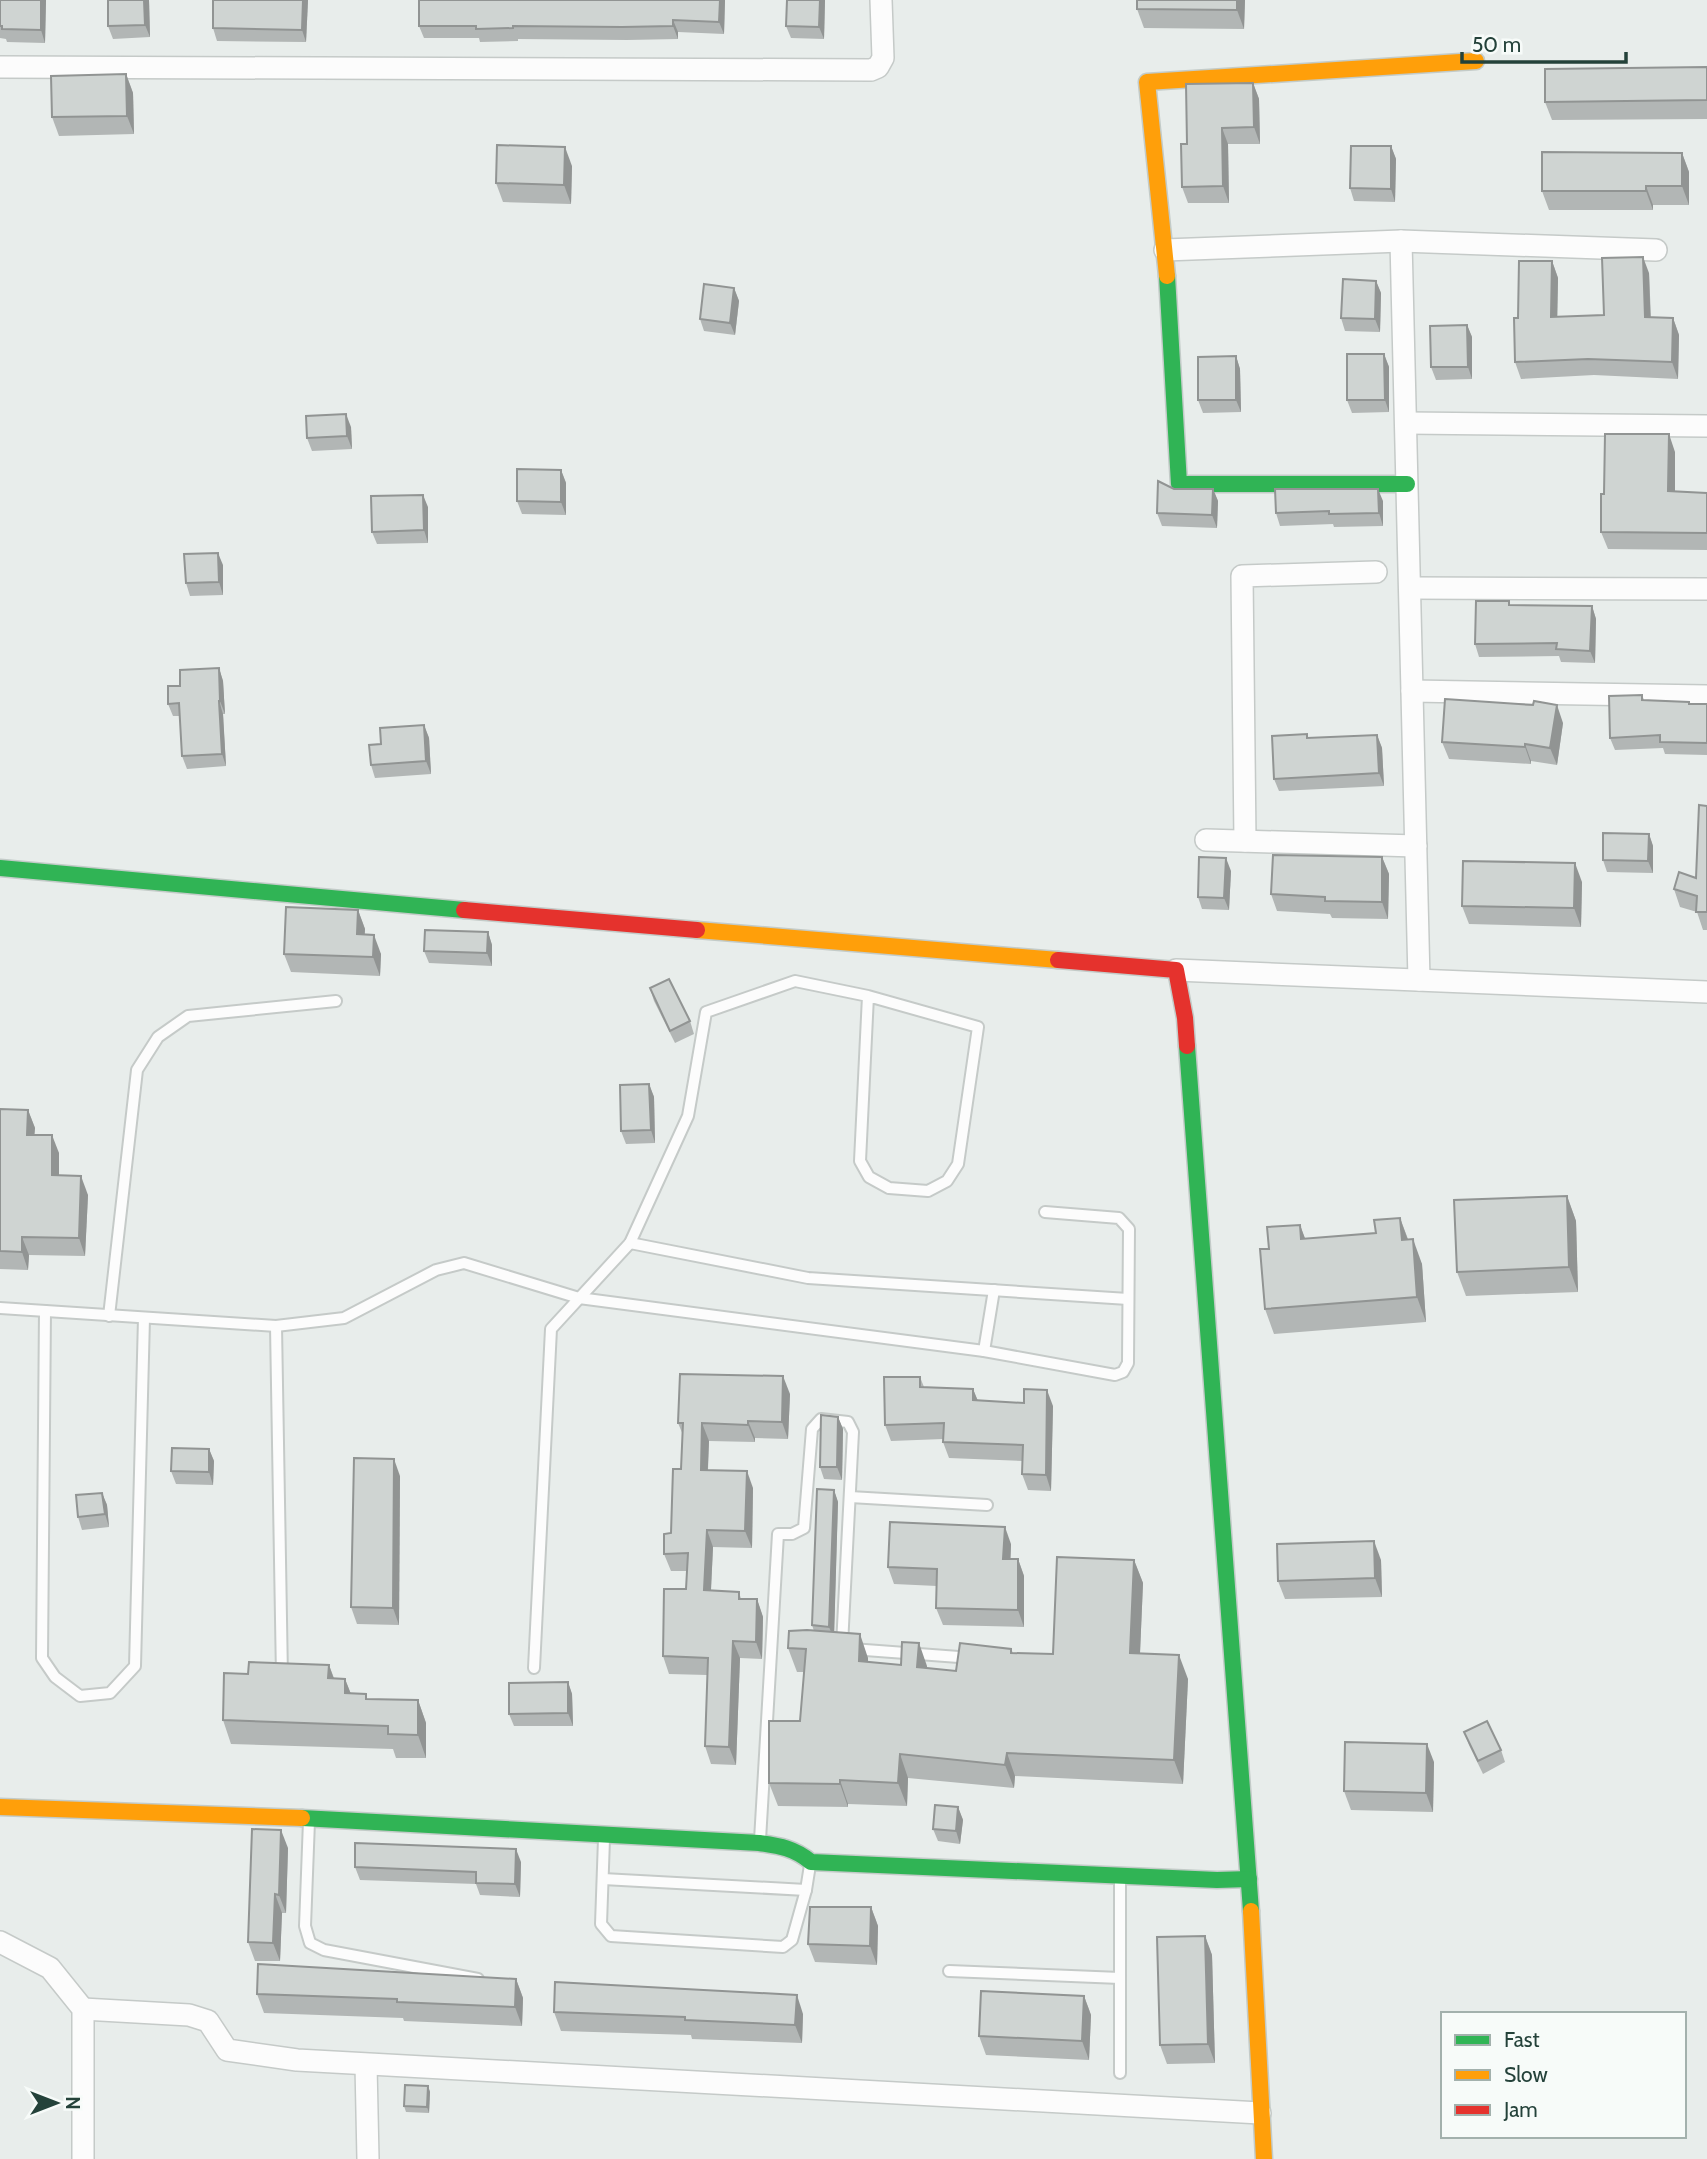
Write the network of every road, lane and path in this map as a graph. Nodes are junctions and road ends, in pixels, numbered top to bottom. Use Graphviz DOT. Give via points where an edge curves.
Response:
graph roads {
  1 [pos="881,0"];
  2 [pos="1476,61"];
  3 [pos="0,67"];
  4 [pos="1401,241"];
  5 [pos="1165,250"];
  6 [pos="1656,250"];
  7 [pos="1406,423"];
  8 [pos="1707,426"];
  9 [pos="1407,484"];
  10 [pos="1376,572"];
  11 [pos="1410,589"];
  12 [pos="1707,589"];
  13 [pos="1412,691"];
  14 [pos="1707,696"];
  15 [pos="1206,839"];
  16 [pos="1245,841"];
  17 [pos="1416,846"];
  18 [pos="0,868"];
  19 [pos="1176,970"];
  20 [pos="1419,980"];
  21 [pos="1707,992"];
  22 [pos="869,996"];
  23 [pos="336,1001"];
  24 [pos="1045,1212"];
  25 [pos="630,1243"];
  26 [pos="994,1290"];
  27 [pos="579,1298"];
  28 [pos="1128,1299"];
  29 [pos="0,1308"];
  30 [pos="45,1311"];
  31 [pos="109,1316"];
  32 [pos="144,1318"];
  33 [pos="276,1326"];
  34 [pos="984,1351"];
  35 [pos="850,1497"];
  36 [pos="987,1505"];
  37 [pos="772,1643"];
  38 [pos="786,1644"];
  39 [pos="828,1647"];
  40 [pos="842,1648"];
  41 [pos="989,1660"];
  42 [pos="534,1668"];
  43 [pos="282,1677"];
  44 [pos="0,1807"];
  45 [pos="309,1818"];
  46 [pos="604,1836"];
  47 [pos="759,1843"];
  48 [pos="811,1862"];
  49 [pos="1120,1874"];
  50 [pos="603,1879"];
  51 [pos="1249,1880"];
  52 [pos="806,1889"];
  53 [pos="0,1942"];
  54 [pos="949,1971"];
  55 [pos="1120,1978"];
  56 [pos="495,1982"];
  57 [pos="83,2010"];
  58 [pos="366,2065"];
  59 [pos="1120,2073"];
  60 [pos="1260,2113"];
  61 [pos="83,2159"];
  62 [pos="368,2159"];
  63 [pos="1264,2159"];
  1 -- 3 [label="street" via="883,58 871,70"];
  2 -- 5 [label="street" via="1147,82"];
  4 -- 5 [label="street"];
  4 -- 6 [label="street"];
  4 -- 7 [label="street"];
  5 -- 9 [label="street" via="1178,484"];
  7 -- 8 [label="street"];
  7 -- 9 [label="street"];
  9 -- 11 [label="street"];
  10 -- 16 [label="street" via="1242,576"];
  11 -- 12 [label="street"];
  11 -- 13 [label="street"];
  13 -- 14 [label="street"];
  13 -- 17 [label="street"];
  15 -- 16 [label="street"];
  16 -- 17 [label="street"];
  17 -- 20 [label="street"];
  18 -- 19 [label="street"];
  19 -- 20 [label="street"];
  19 -- 51 [label="street" via="1185,1018"];
  20 -- 21 [label="street"];
  22 -- 22 [label="lane" via="978,1027 958,1164 947,1181 928,1191 889,1188 869,1177 860,1161"];
  22 -- 25 [label="lane" via="795,981 706,1012 688,1116"];
  23 -- 31 [label="lane" via="188,1017 158,1037 137,1070"];
  24 -- 28 [label="lane" via="1119,1218 1129,1228"];
  25 -- 26 [label="lane" via="808,1278"];
  25 -- 27 [label="lane"];
  26 -- 28 [label="lane"];
  26 -- 34 [label="lane"];
  27 -- 33 [label="lane" via="464,1263 436,1270 344,1318"];
  27 -- 34 [label="lane"];
  27 -- 42 [label="lane" via="551,1329"];
  28 -- 34 [label="lane" via="1128,1363 1115,1375"];
  29 -- 30 [label="lane"];
  30 -- 31 [label="lane"];
  30 -- 32 [label="lane" via="42,1658 55,1677 80,1696 110,1693 135,1666"];
  31 -- 32 [label="lane"];
  32 -- 33 [label="lane"];
  33 -- 43 [label="lane"];
  35 -- 36 [label="lane"];
  35 -- 37 [label="lane" via="853,1432 848,1422 821,1419 813,1429 804,1528 778,1534"];
  35 -- 40 [label="lane"];
  37 -- 38 [label="lane"];
  37 -- 47 [label="lane"];
  39 -- 40 [label="lane"];
  40 -- 41 [label="lane"];
  44 -- 45 [label="street"];
  45 -- 46 [label="street"];
  45 -- 56 [label="lane" via="305,1926 310,1943 324,1950"];
  46 -- 47 [label="street"];
  46 -- 50 [label="lane"];
  47 -- 48 [label="street" via="787,1847"];
  48 -- 49 [label="street"];
  48 -- 52 [label="lane"];
  49 -- 51 [label="street"];
  49 -- 55 [label="lane"];
  50 -- 52 [label="lane"];
  50 -- 52 [label="lane" via="601,1924 611,1936 783,1947 792,1940"];
  51 -- 60 [label="street"];
  53 -- 57 [label="street" via="50,1968"];
  54 -- 55 [label="lane"];
  55 -- 59 [label="lane"];
  57 -- 58 [label="street" via="189,2014 208,2021 227,2050"];
  57 -- 61 [label="street"];
  58 -- 60 [label="street"];
  58 -- 62 [label="street"];
  60 -- 63 [label="street"];
}
